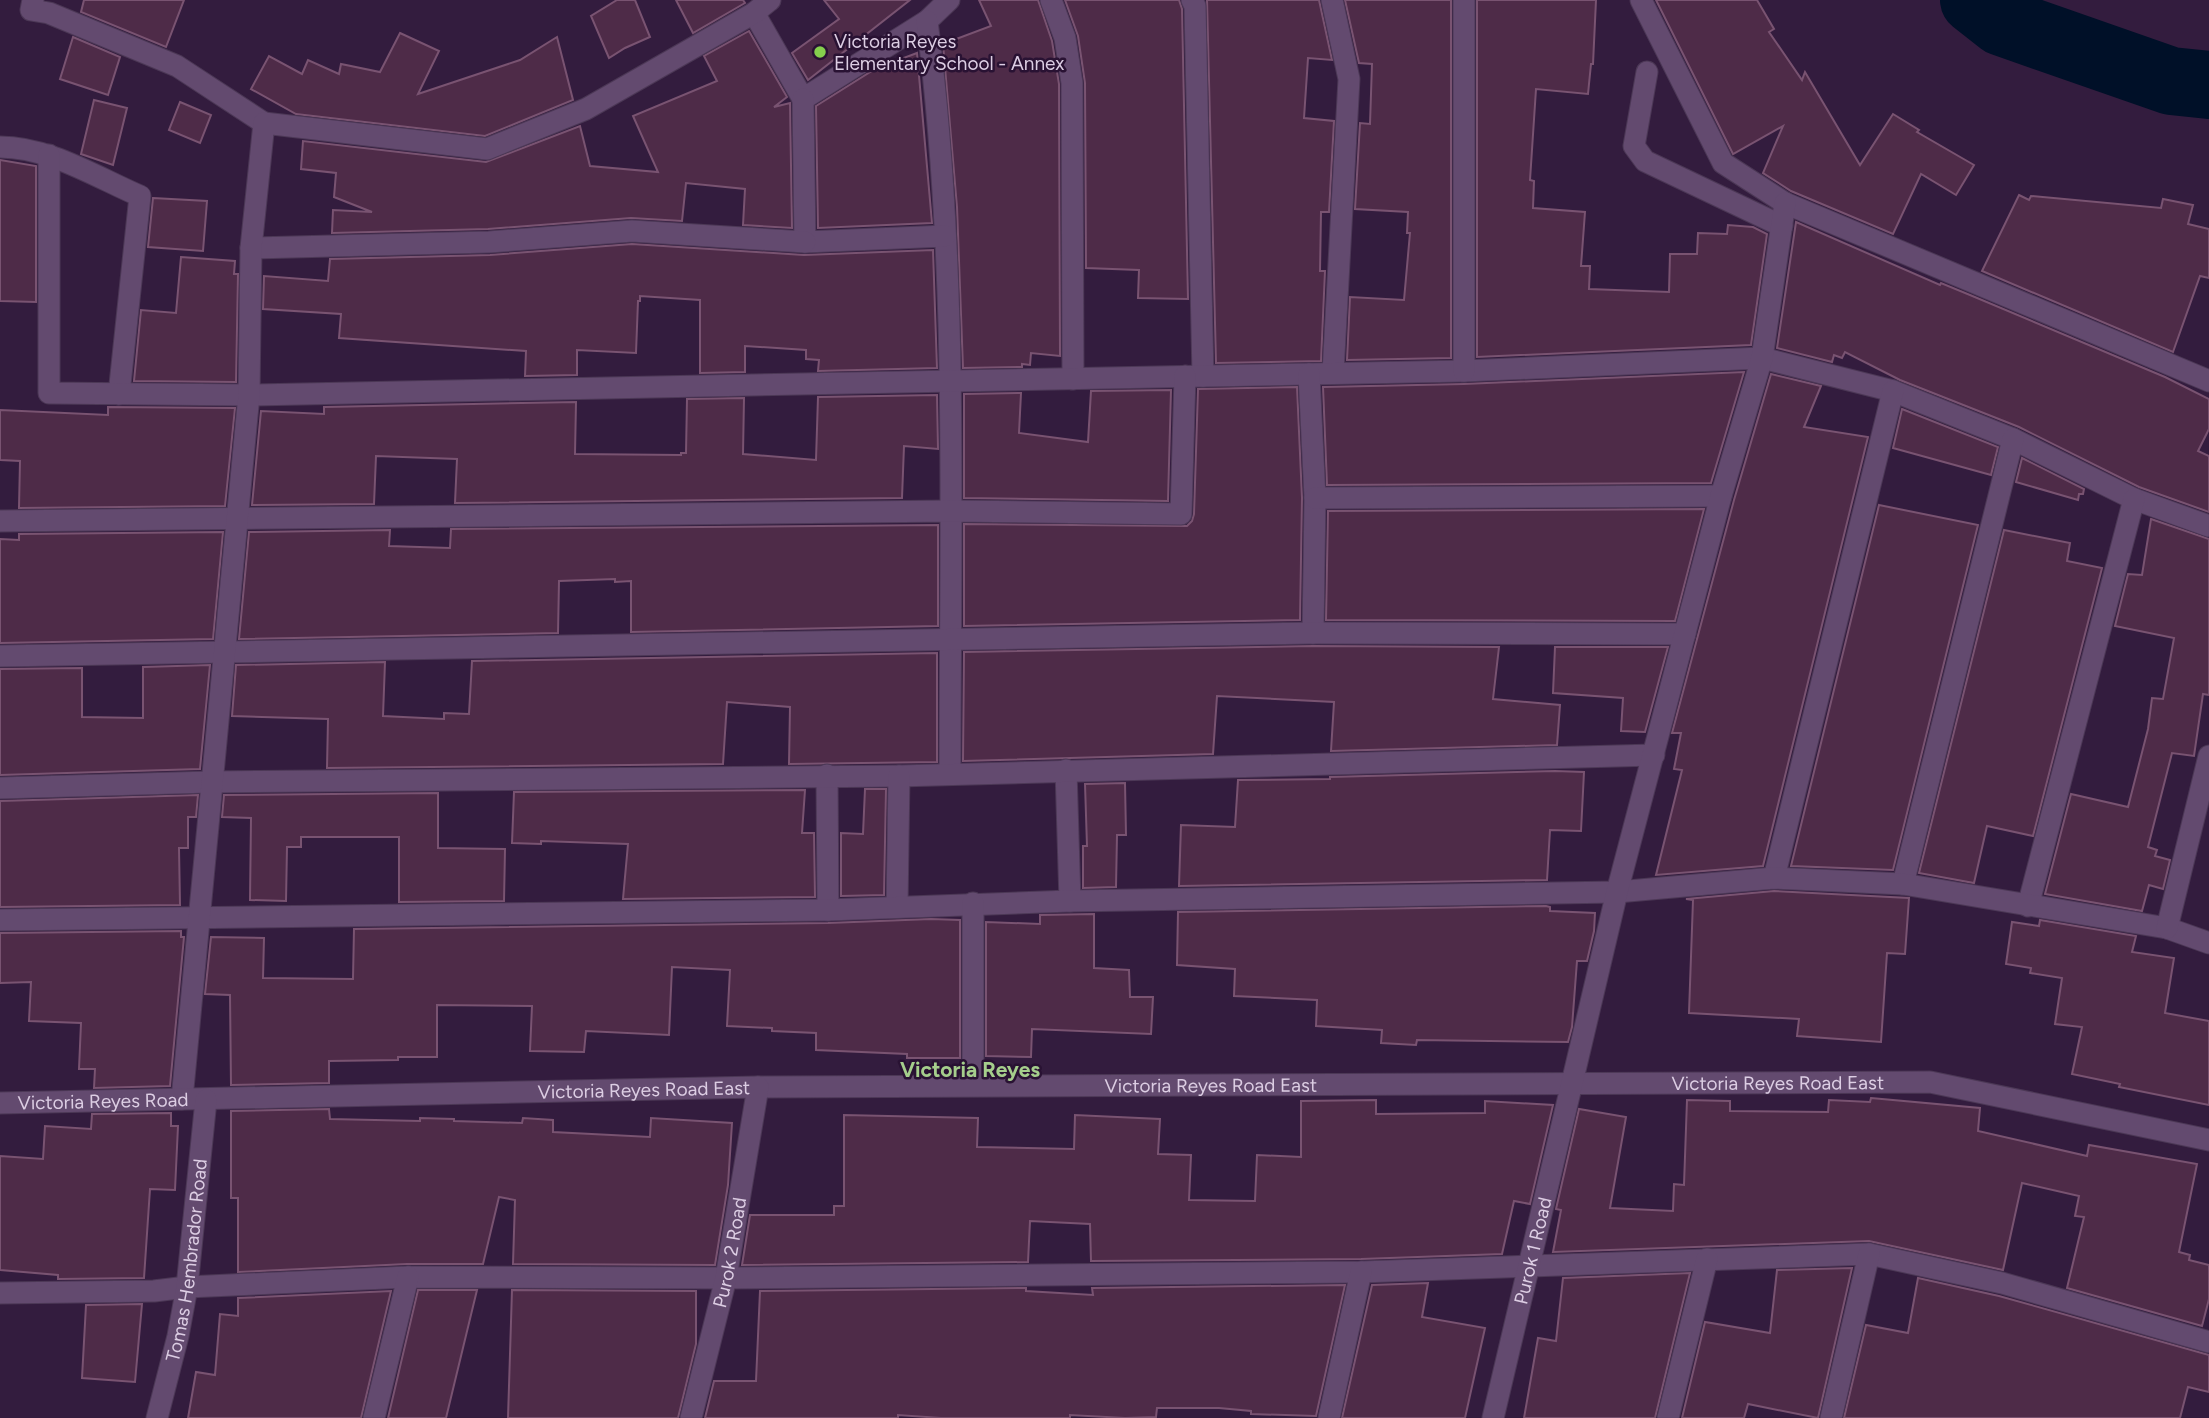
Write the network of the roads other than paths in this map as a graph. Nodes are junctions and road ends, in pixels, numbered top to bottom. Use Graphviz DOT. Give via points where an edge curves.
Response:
graph roads {
  1 [pos="33,0"];
  2 [pos="949,0"];
  3 [pos="1051,0"];
  4 [pos="1192,0"];
  5 [pos="1332,0"];
  6 [pos="1464,0"];
  7 [pos="1641,0"];
  8 [pos="762,6"];
  9 [pos="927,21"];
  10 [pos="1647,72"];
  11 [pos="803,99"];
  12 [pos="264,123"];
  13 [pos="0,146"];
  14 [pos="49,155"];
  15 [pos="1785,203"];
  16 [pos="1782,226"];
  17 [pos="945,236"];
  18 [pos="804,242"];
  19 [pos="251,248"];
  20 [pos="1762,358"];
  21 [pos="1464,371"];
  22 [pos="1333,373"];
  23 [pos="1309,374"];
  24 [pos="1194,376"];
  25 [pos="1073,379"];
  26 [pos="2209,380"];
  27 [pos="951,381"];
  28 [pos="1893,391"];
  29 [pos="119,394"];
  30 [pos="249,395"];
  31 [pos="2013,439"];
  32 [pos="1721,496"];
  33 [pos="1315,498"];
  34 [pos="2134,499"];
  35 [pos="951,511"];
  36 [pos="237,518"];
  37 [pos="0,521"];
  38 [pos="2209,526"];
  39 [pos="1313,633"];
  40 [pos="1685,634"];
  41 [pos="950,639"];
  42 [pos="223,653"];
  43 [pos="0,656"];
  44 [pos="1654,755"];
  45 [pos="2209,756"];
  46 [pos="1066,770"];
  47 [pos="950,773"];
  48 [pos="827,775"];
  49 [pos="899,776"];
  50 [pos="210,782"];
  51 [pos="0,788"];
  52 [pos="2203,807"];
  53 [pos="1774,878"];
  54 [pos="1903,884"];
  55 [pos="1617,892"];
  56 [pos="1070,901"];
  57 [pos="973,903"];
  58 [pos="2028,906"];
  59 [pos="897,907"];
  60 [pos="828,909"];
  61 [pos="200,917"];
  62 [pos="0,920"];
  63 [pos="2167,928"];
  64 [pos="2209,943"];
  65 [pos="1571,1082"];
  66 [pos="973,1085"];
  67 [pos="758,1087"];
  68 [pos="182,1099"];
  69 [pos="206,1100"];
  70 [pos="0,1103"];
  71 [pos="2209,1140"];
  72 [pos="1869,1254"];
  73 [pos="1707,1259"];
  74 [pos="1530,1265"];
  75 [pos="1361,1272"];
  76 [pos="408,1277"];
  77 [pos="726,1278"];
  78 [pos="187,1287"];
  79 [pos="0,1293"];
  80 [pos="2209,1342"];
  81 [pos="157,1418"];
  82 [pos="373,1418"];
  83 [pos="691,1418"];
  84 [pos="1329,1418"];
  85 [pos="1493,1418"];
  86 [pos="1668,1418"];
  87 [pos="1830,1418"];
  1 -- 12 [label="street" via="31,10 49,13 177,66"];
  2 -- 9 [label="street"];
  3 -- 25 [label="street" via="1065,38 1072,83"];
  4 -- 24 [label="street"];
  5 -- 22 [label="street" via="1349,79"];
  6 -- 21 [label="street"];
  7 -- 15 [label="street" via="1723,163"];
  8 -- 11 [label="street"];
  8 -- 12 [label="street" via="586,109 487,149"];
  9 -- 11 [label="street"];
  9 -- 17 [label="street"];
  10 -- 16 [label="street" via="1634,146 1644,161"];
  11 -- 18 [label="street"];
  12 -- 19 [label="street"];
  13 -- 14 [label="street"];
  14 -- 29 [label="street" via="140,196"];
  14 -- 29 [label="street" via="49,393"];
  15 -- 16 [label="street, Purok 1 Road"];
  15 -- 26 [label="street"];
  16 -- 20 [label="street, Purok 1 Road"];
  17 -- 18 [label="street"];
  17 -- 27 [label="street"];
  18 -- 19 [label="street" via="632,231 489,242"];
  19 -- 30 [label="street"];
  20 -- 21 [label="street"];
  20 -- 28 [label="street"];
  20 -- 32 [label="street, Purok 1 Road"];
  21 -- 22 [label="street"];
  22 -- 23 [label="street"];
  23 -- 24 [label="street"];
  23 -- 33 [label="street"];
  24 -- 25 [label="street"];
  24 -- 35 [label="street" via="1181,514"];
  25 -- 27 [label="street"];
  27 -- 30 [label="street"];
  27 -- 35 [label="street"];
  28 -- 31 [label="street"];
  28 -- 53 [label="street"];
  29 -- 30 [label="street"];
  30 -- 36 [label="street"];
  31 -- 34 [label="street"];
  31 -- 54 [label="street"];
  32 -- 33 [label="street"];
  32 -- 40 [label="street, Purok 1 Road"];
  33 -- 39 [label="street"];
  34 -- 38 [label="street"];
  34 -- 58 [label="street"];
  35 -- 36 [label="street"];
  35 -- 41 [label="street"];
  36 -- 37 [label="street"];
  36 -- 42 [label="street"];
  39 -- 40 [label="street"];
  39 -- 41 [label="street"];
  40 -- 44 [label="street, Purok 1 Road"];
  41 -- 42 [label="street"];
  41 -- 47 [label="street"];
  42 -- 43 [label="street"];
  42 -- 50 [label="street"];
  44 -- 46 [label="street"];
  44 -- 55 [label="street, Purok 1 Road"];
  45 -- 52 [label="street"];
  46 -- 47 [label="street"];
  46 -- 56 [label="street"];
  47 -- 49 [label="street"];
  48 -- 49 [label="street"];
  48 -- 50 [label="street"];
  48 -- 60 [label="street"];
  49 -- 59 [label="street"];
  50 -- 51 [label="street"];
  50 -- 61 [label="street"];
  52 -- 63 [label="street"];
  53 -- 54 [label="street"];
  53 -- 55 [label="street"];
  54 -- 58 [label="street"];
  55 -- 56 [label="street"];
  55 -- 65 [label="street, Purok 1 Road"];
  56 -- 57 [label="street"];
  57 -- 59 [label="street"];
  57 -- 66 [label="street"];
  58 -- 63 [label="street"];
  59 -- 60 [label="street"];
  60 -- 61 [label="street"];
  61 -- 62 [label="street"];
  61 -- 68 [label="street"];
  63 -- 64 [label="street"];
  65 -- 66 [label="street, Victoria Reyes Road East"];
  65 -- 71 [label="street, Victoria Reyes Road East" via="1930,1082"];
  65 -- 74 [label="street, Purok 1 Road"];
  66 -- 67 [label="street, Victoria Reyes Road East"];
  67 -- 69 [label="street, Victoria Reyes Road East"];
  67 -- 77 [label="street, Purok 2 Road"];
  68 -- 69 [label="street, Victoria Reyes Road"];
  68 -- 70 [label="street, Victoria Reyes Road"];
  69 -- 78 [label="street, Tomas Hembrador Road"];
  72 -- 73 [label="street"];
  72 -- 80 [label="street" via="2002,1283"];
  72 -- 87 [label="street"];
  73 -- 74 [label="street"];
  73 -- 86 [label="street"];
  74 -- 75 [label="street"];
  74 -- 85 [label="street, Purok 1 Road"];
  75 -- 77 [label="street"];
  75 -- 84 [label="street"];
  76 -- 77 [label="street"];
  76 -- 78 [label="street"];
  76 -- 82 [label="street"];
  77 -- 83 [label="street, Purok 2 Road"];
  78 -- 79 [label="street" via="154,1292"];
  78 -- 81 [label="street, Tomas Hembrador Road"];
}
